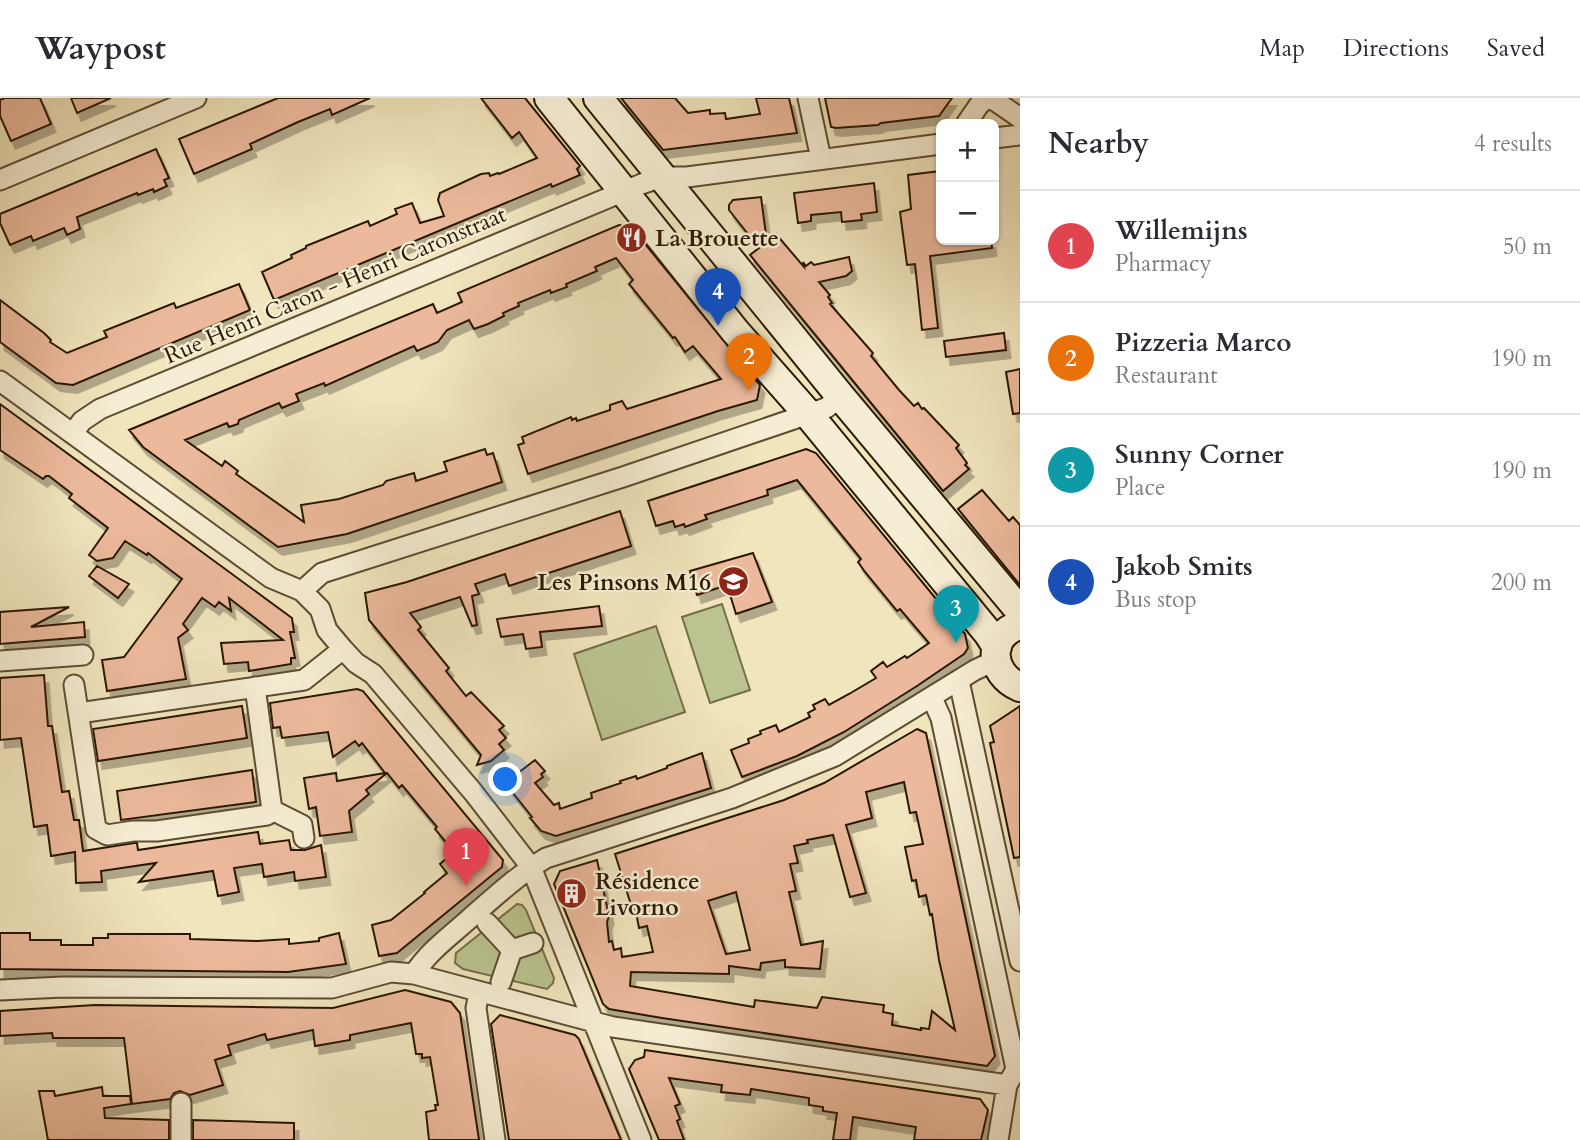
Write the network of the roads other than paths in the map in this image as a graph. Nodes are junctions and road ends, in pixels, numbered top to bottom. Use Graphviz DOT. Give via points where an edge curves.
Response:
graph roads {
  1 [pos="195,98"];
  2 [pos="549,98"];
  3 [pos="598,98"];
  4 [pos="808,98"];
  5 [pos="989,98"];
  6 [pos="1020,118"];
  7 [pos="969,119"];
  8 [pos="1020,135"];
  9 [pos="999,137"];
  10 [pos="936,145"];
  11 [pos="821,159"];
  12 [pos="662,177"];
  13 [pos="0,180"];
  14 [pos="622,190"];
  15 [pos="0,381"];
  16 [pos="841,397"];
  17 [pos="807,414"];
  18 [pos="73,433"];
  19 [pos="302,592"];
  20 [pos="1020,611"];
  21 [pos="1020,625"];
  22 [pos="343,649"];
  23 [pos="83,654"];
  24 [pos="996,654"];
  25 [pos="0,661"];
  26 [pos="959,681"];
  27 [pos="74,685"];
  28 [pos="255,687"];
  29 [pos="1020,687"];
  30 [pos="932,698"];
  31 [pos="79,713"];
  32 [pos="272,810"];
  33 [pos="304,838"];
  34 [pos="531,867"];
  35 [pos="487,923"];
  36 [pos="538,942"];
  37 [pos="512,950"];
  38 [pos="1020,961"];
  39 [pos="414,974"];
  40 [pos="501,982"];
  41 [pos="0,990"];
  42 [pos="479,993"];
  43 [pos="592,1021"];
  44 [pos="1014,1074"];
  45 [pos="181,1103"];
  46 [pos="181,1140"];
  47 [pos="495,1140"];
  48 [pos="641,1140"];
  49 [pos="998,1140"];
  1 -- 13 [label="street"];
  2 -- 14 [label="street"];
  3 -- 12 [label="street"];
  4 -- 11 [label="street"];
  5 -- 6 [label="street"];
  5 -- 7 [label="street"];
  8 -- 9 [label="street"];
  10 -- 11 [label="street, Rue Henri Caron - Henri Caronstraat"];
  11 -- 12 [label="street, Rue Henri Caron - Henri Caronstraat"];
  12 -- 14 [label="street, Rue Henri Caron - Henri Caronstraat"];
  12 -- 16 [label="street"];
  14 -- 17 [label="street"];
  14 -- 18 [label="street, Rue Henri Caron - Henri Caronstraat" via="100,409"];
  15 -- 18 [label="street"];
  16 -- 17 [label="street"];
  16 -- 20 [label="street"];
  17 -- 19 [label="street" via="322,573"];
  17 -- 24 [label="street" via="988,632"];
  18 -- 19 [label="street" via="271,578"];
  19 -- 22 [label="street" via="320,609 327,630"];
  21 -- 24 [label="street" via="1008,630"];
  22 -- 28 [label="street" via="304,680"];
  22 -- 34 [label="street" via="373,674"];
  23 -- 25 [label="street"];
  24 -- 26 [label="street"];
  24 -- 29 [label="street" via="1004,678"];
  26 -- 30 [label="street"];
  26 -- 38 [label="street"];
  27 -- 31 [label="street"];
  28 -- 31 [label="street"];
  28 -- 32 [label="street"];
  30 -- 34 [label="street" via="835,756 785,778 546,858"];
  30 -- 44 [label="street" via="941,718"];
  31 -- 32 [label="street" via="96,829 107,835 267,816"];
  32 -- 33 [label="street" via="302,824"];
  34 -- 39 [label="street" via="423,960"];
  34 -- 43 [label="street"];
  35 -- 37 [label="street"];
  36 -- 37 [label="street"];
  37 -- 40 [label="street"];
  39 -- 41 [label="street" via="391,972 332,988"];
  39 -- 42 [label="street"];
  42 -- 43 [label="street"];
  42 -- 47 [label="street" via="476,1008"];
  43 -- 44 [label="street"];
  43 -- 48 [label="street"];
  44 -- 49 [label="street"];
  45 -- 46 [label="street"];
}
